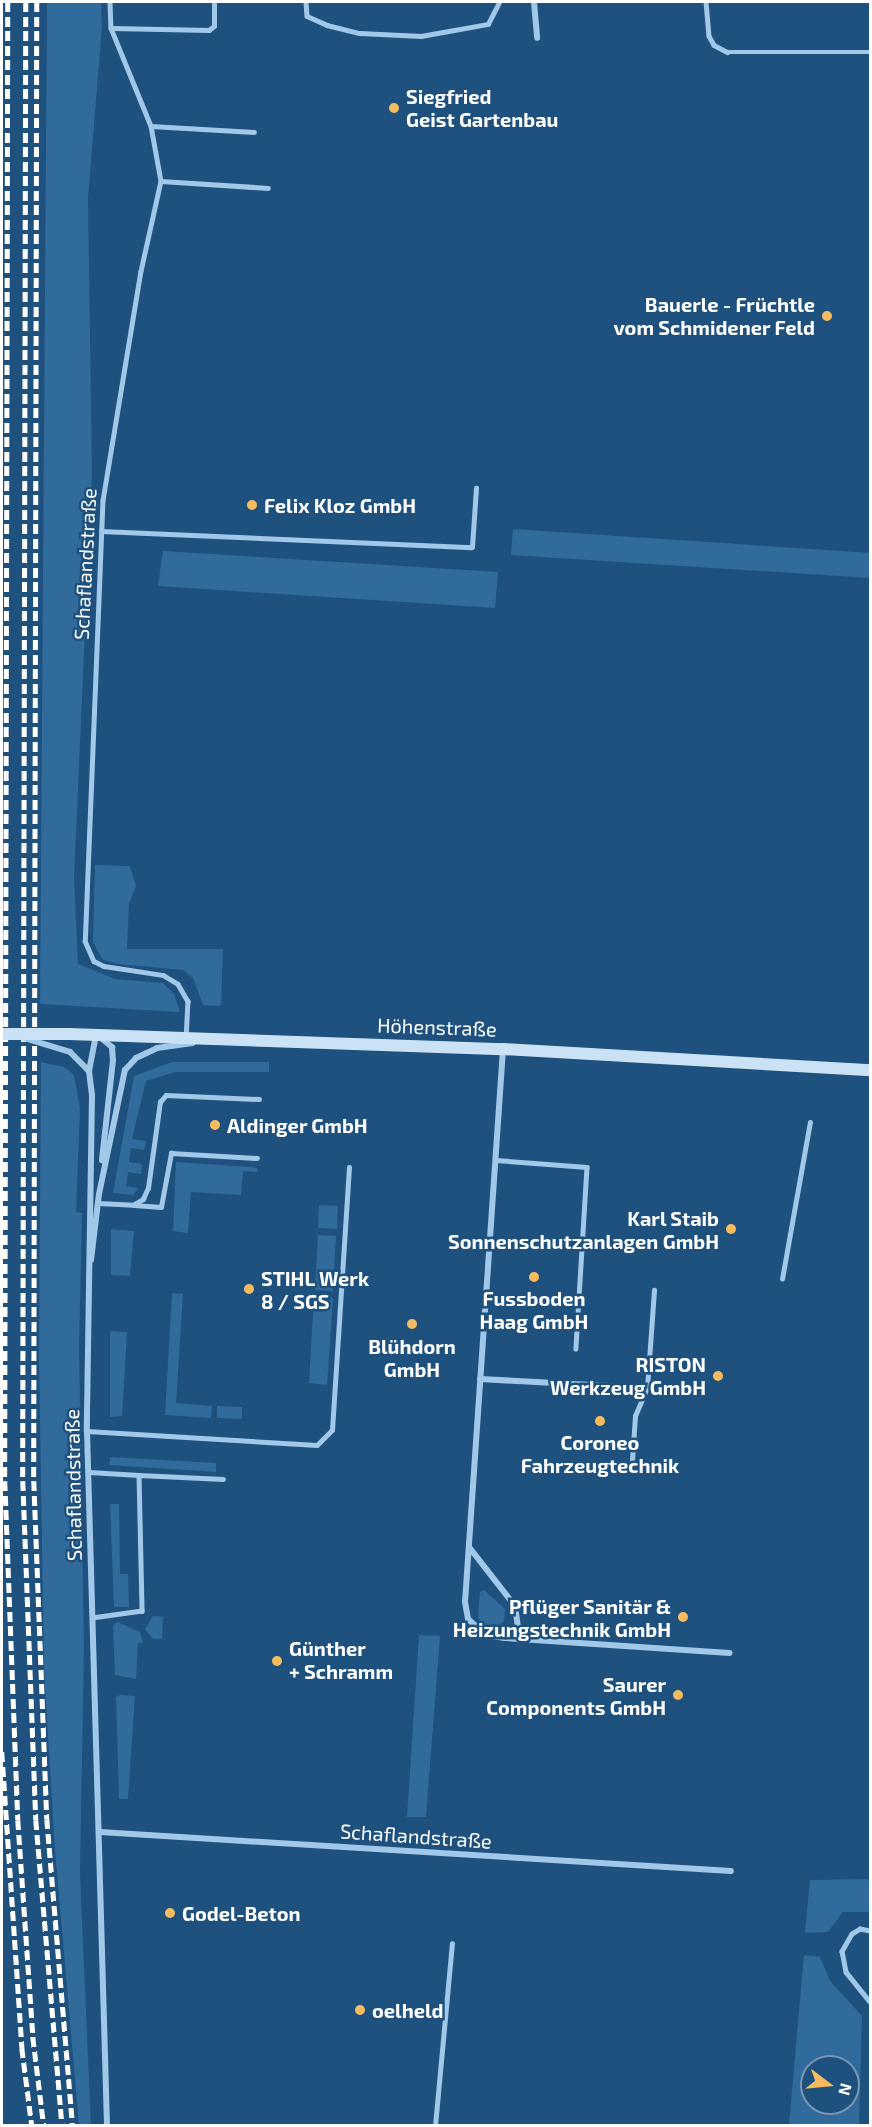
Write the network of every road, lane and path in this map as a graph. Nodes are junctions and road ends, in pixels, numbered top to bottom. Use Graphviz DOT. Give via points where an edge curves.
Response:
graph roads {
  1 [pos="110,2"];
  2 [pos="214,2"];
  3 [pos="306,2"];
  4 [pos="500,2"];
  5 [pos="534,2"];
  6 [pos="706,2"];
  7 [pos="111,28"];
  8 [pos="537,38"];
  9 [pos="870,52"];
  10 [pos="151,126"];
  11 [pos="254,132"];
  12 [pos="161,181"];
  13 [pos="268,188"];
  14 [pos="476,488"];
  15 [pos="101,531"];
  16 [pos="5,1034"];
  17 [pos="96,1034"];
  18 [pos="186,1035"];
  19 [pos="237,1037"];
  20 [pos="503,1049"];
  21 [pos="870,1070"];
  22 [pos="89,1071"];
  23 [pos="259,1099"];
  24 [pos="810,1122"];
  25 [pos="257,1158"];
  26 [pos="495,1160"];
  27 [pos="349,1168"];
  28 [pos="99,1194"];
  29 [pos="98,1203"];
  30 [pos="132,1205"];
  31 [pos="782,1279"];
  32 [pos="89,1281"];
  33 [pos="654,1290"];
  34 [pos="576,1349"];
  35 [pos="480,1379"];
  36 [pos="647,1388"];
  37 [pos="87,1431"];
  38 [pos="632,1460"];
  39 [pos="89,1472"];
  40 [pos="139,1475"];
  41 [pos="223,1479"];
  42 [pos="470,1547"];
  43 [pos="92,1618"];
  44 [pos="520,1640"];
  45 [pos="729,1653"];
  46 [pos="100,1832"];
  47 [pos="731,1871"];
  48 [pos="870,1931"];
  49 [pos="452,1944"];
  50 [pos="870,2002"];
  51 [pos="106,2126"];
  52 [pos="435,2126"];
  1 -- 7 [label="lane"];
  2 -- 7 [label="lane" via="214,26 209,30"];
  3 -- 4 [label="lane" via="307,16 327,25 360,33 421,36 488,24"];
  5 -- 8 [label="street"];
  6 -- 9 [label="lane" via="709,36 714,45 727,52"];
  7 -- 10 [label="lane, Schaflandstraße"];
  10 -- 11 [label="lane"];
  10 -- 12 [label="lane, Schaflandstraße"];
  12 -- 13 [label="lane"];
  12 -- 15 [label="lane, Schaflandstraße" via="126,356 102,501"];
  14 -- 15 [label="lane" via="472,547"];
  15 -- 18 [label="lane, Schaflandstraße" via="85,941 94,961 104,966 163,975 178,984 188,1001"];
  16 -- 17 [label="main road, Höhenstraße, bridge"];
  16 -- 22 [label="street, bridge" via="70,1052"];
  17 -- 18 [label="main road, Höhenstraße"];
  17 -- 22 [label="street, Schaflandstraße"];
  17 -- 28 [label="street, Schaflandstraße" via="112,1047 113,1060"];
  18 -- 19 [label="main road, Höhenstraße"];
  19 -- 20 [label="main road, Höhenstraße"];
  19 -- 28 [label="street, Schaflandstraße" via="157,1048 136,1058 125,1070"];
  20 -- 21 [label="main road, Höhenstraße"];
  20 -- 26 [label="street"];
  22 -- 32 [label="street, Schaflandstraße"];
  23 -- 30 [label="lane" via="166,1095 160,1102 148,1188 143,1199"];
  24 -- 31 [label="lane"];
  25 -- 30 [label="lane" via="171,1153 161,1207"];
  26 -- 34 [label="lane" via="586,1167"];
  26 -- 35 [label="street"];
  27 -- 37 [label="lane" via="332,1431 317,1445"];
  28 -- 29 [label="street, Schaflandstraße"];
  29 -- 30 [label="lane"];
  29 -- 32 [label="street, Schaflandstraße"];
  32 -- 37 [label="street, Schaflandstraße"];
  33 -- 36 [label="lane"];
  35 -- 36 [label="street"];
  35 -- 42 [label="street"];
  36 -- 38 [label="lane" via="635,1416"];
  37 -- 39 [label="street, Schaflandstraße"];
  39 -- 40 [label="lane"];
  39 -- 43 [label="street, Schaflandstraße"];
  40 -- 41 [label="lane"];
  40 -- 43 [label="lane" via="142,1611"];
  42 -- 44 [label="street" via="512,1599"];
  42 -- 44 [label="street" via="465,1602 468,1619 486,1635"];
  43 -- 46 [label="street, Schaflandstraße"];
  44 -- 45 [label="street"];
  46 -- 47 [label="street, Schaflandstraße"];
  46 -- 51 [label="street, Schaflandstraße"];
  48 -- 50 [label="lane" via="852,1934 842,1952 846,1972"];
  49 -- 52 [label="lane"];
}
